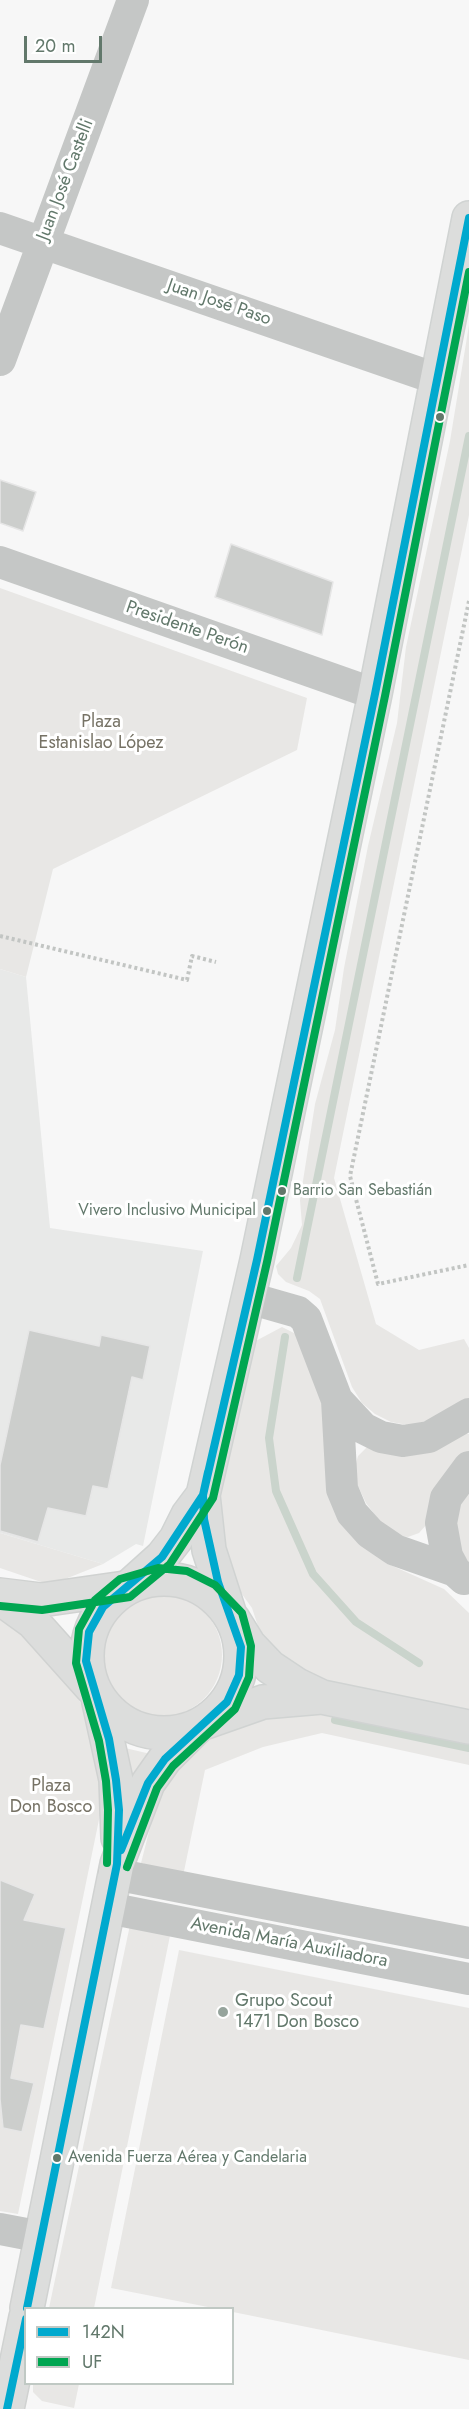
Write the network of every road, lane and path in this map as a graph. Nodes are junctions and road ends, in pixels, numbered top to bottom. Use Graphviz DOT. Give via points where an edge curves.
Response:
graph roads {
  1 [pos="133,0"];
  2 [pos="469,218"];
  3 [pos="0,228"];
  4 [pos="42,243"];
  5 [pos="0,360"];
  6 [pos="437,379"];
  7 [pos="0,562"];
  8 [pos="469,602"];
  9 [pos="375,694"];
  10 [pos="0,936"];
  11 [pos="216,962"];
  12 [pos="469,1265"];
  13 [pos="249,1298"];
  14 [pos="338,1400"];
  15 [pos="469,1414"];
  16 [pos="381,1437"];
  17 [pos="469,1467"];
  18 [pos="340,1469"];
  19 [pos="203,1495"];
  20 [pos="441,1523"];
  21 [pos="395,1550"];
  22 [pos="462,1577"];
  23 [pos="129,1586"];
  24 [pos="0,1597"];
  25 [pos="231,1615"];
  26 [pos="95,1693"];
  27 [pos="322,1697"];
  28 [pos="202,1724"];
  29 [pos="469,1727"];
  30 [pos="116,1869"];
  31 [pos="108,1908"];
  32 [pos="469,1943"];
  33 [pos="469,1979"];
  34 [pos="0,2229"];
  35 [pos="42,2237"];
  36 [pos="27,2307"];
  37 [pos="24,2327"];
  38 [pos="7,2409"];
  1 -- 4 [label="street, Juan José Castelli"];
  2 -- 6 [label="main road"];
  3 -- 4 [label="street, Juan José Paso"];
  4 -- 5 [label="street, Juan José Castelli"];
  4 -- 6 [label="street, Juan José Paso"];
  6 -- 9 [label="main road"];
  7 -- 9 [label="street, Presidente Perón"];
  8 -- 12 [label="path" via="350,1176 378,1284"];
  9 -- 13 [label="main road"];
  10 -- 11 [label="path" via="187,980 192,956"];
  13 -- 14 [label="street" via="298,1312 306,1319"];
  13 -- 19 [label="main road"];
  14 -- 16 [label="street" via="363,1428"];
  14 -- 18 [label="street"];
  15 -- 16 [label="street" via="429,1437 403,1441"];
  16 -- 18 [label="street" via="363,1440 350,1449"];
  17 -- 20 [label="street" via="446,1498"];
  18 -- 21 [label="street" via="342,1489 352,1513 370,1533"];
  19 -- 23 [label="main road" via="162,1557"];
  19 -- 25 [label="main road" via="209,1550"];
  20 -- 21 [label="street" via="431,1539 415,1549"];
  20 -- 22 [label="street" via="447,1556"];
  21 -- 22 [label="street"];
  23 -- 24 [label="main road" via="41,1600"];
  23 -- 25 [label="main road" via="159,1578 186,1581 209,1593"];
  23 -- 26 [label="main road" via="103,1607 90,1632 86,1661"];
  24 -- 26 [label="main road" via="33,1622"];
  25 -- 27 [label="main road" via="249,1645 270,1667"];
  25 -- 28 [label="main road" via="241,1647 239,1675 227,1702"];
  26 -- 28 [label="main road" via="117,1719 142,1731 171,1734"];
  26 -- 30 [label="main road" via="117,1780"];
  27 -- 28 [label="main road" via="263,1702"];
  27 -- 29 [label="main road"];
  28 -- 30 [label="main road" via="165,1758 148,1783"];
  30 -- 31 [label="main road"];
  30 -- 32 [label="street, Avenida María Auxiliadora"];
  31 -- 33 [label="street, Avenida María Auxiliadora"];
  31 -- 35 [label="main road"];
  34 -- 35 [label="street"];
  35 -- 36 [label="main road"];
  37 -- 38 [label="main road"];
}
